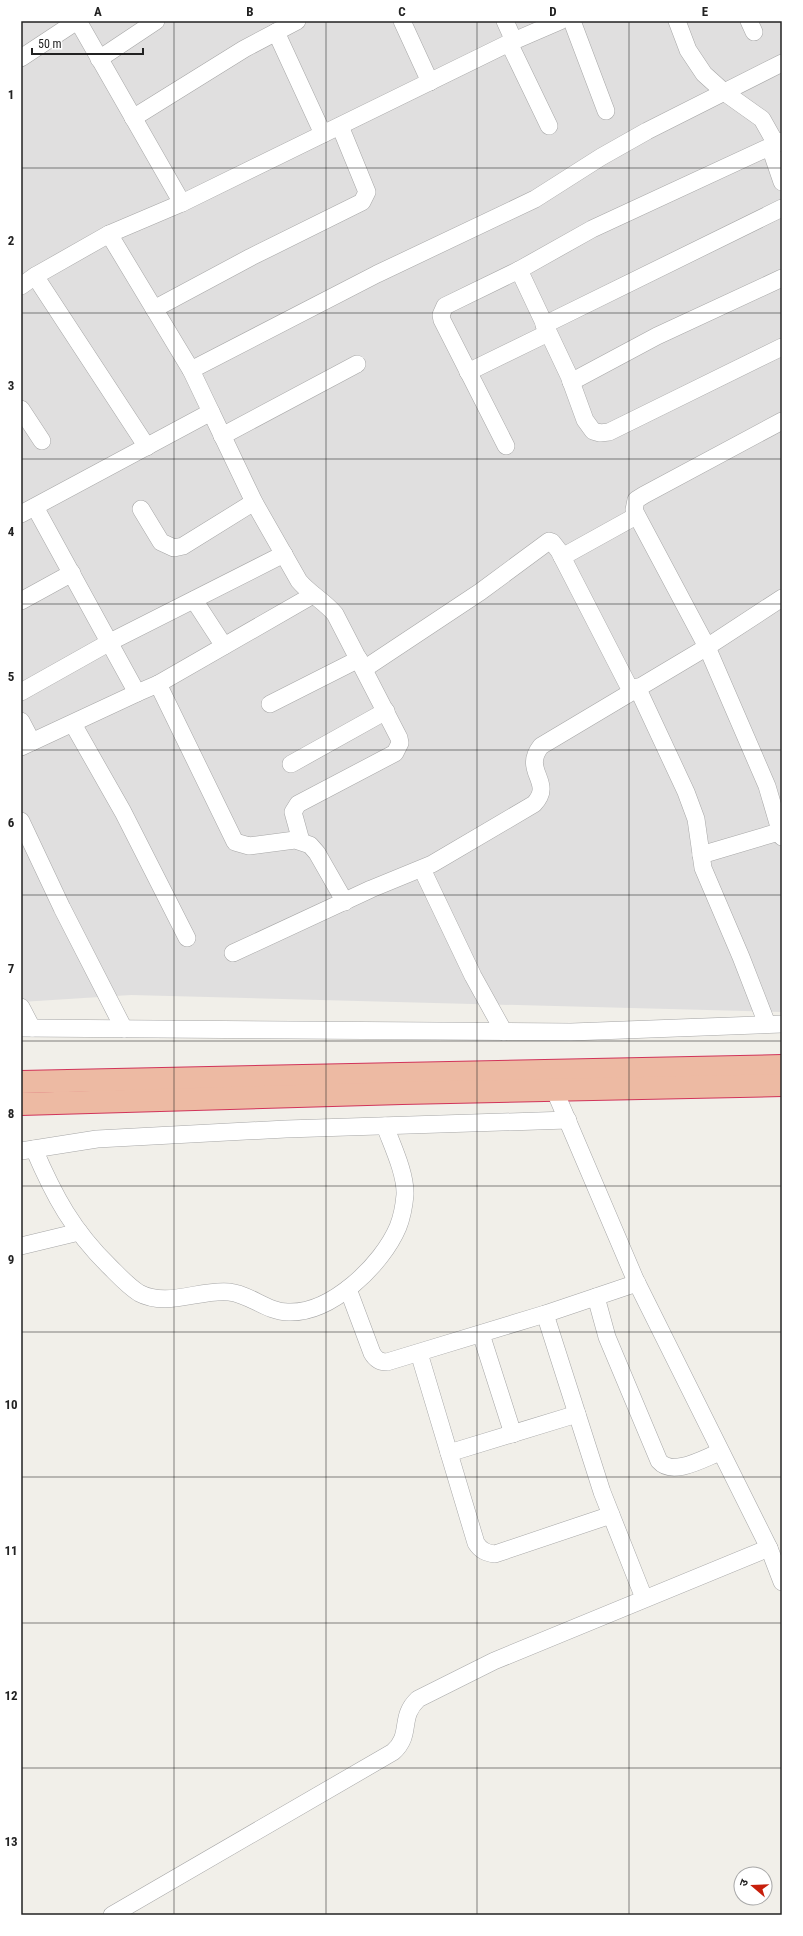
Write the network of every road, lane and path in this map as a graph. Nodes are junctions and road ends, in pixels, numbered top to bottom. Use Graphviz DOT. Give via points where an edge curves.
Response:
graph roads {
  1 [pos="78,21"];
  2 [pos="156,21"];
  3 [pos="297,21"];
  4 [pos="402,21"];
  5 [pos="504,21"];
  6 [pos="560,21"];
  7 [pos="572,21"];
  8 [pos="677,21"];
  9 [pos="276,32"];
  10 [pos="512,42"];
  11 [pos="21,58"];
  12 [pos="99,59"];
  13 [pos="782,63"];
  14 [pos="430,82"];
  15 [pos="724,92"];
  16 [pos="606,111"];
  17 [pos="133,118"];
  18 [pos="340,126"];
  19 [pos="549,126"];
  20 [pos="323,134"];
  21 [pos="776,144"];
  22 [pos="782,182"];
  23 [pos="182,203"];
  24 [pos="782,208"];
  25 [pos="109,234"];
  26 [pos="519,270"];
  27 [pos="35,276"];
  28 [pos="782,278"];
  29 [pos="21,286"];
  30 [pos="154,309"];
  31 [pos="546,329"];
  32 [pos="782,347"];
  33 [pos="356,364"];
  34 [pos="191,370"];
  35 [pos="468,372"];
  36 [pos="571,382"];
  37 [pos="21,409"];
  38 [pos="211,412"];
  39 [pos="782,421"];
  40 [pos="222,436"];
  41 [pos="42,441"];
  42 [pos="506,446"];
  43 [pos="147,447"];
  44 [pos="254,502"];
  45 [pos="141,509"];
  46 [pos="28,510"];
  47 [pos="636,516"];
  48 [pos="284,554"];
  49 [pos="562,557"];
  50 [pos="72,573"];
  51 [pos="313,595"];
  52 [pos="782,598"];
  53 [pos="194,600"];
  54 [pos="21,601"];
  55 [pos="110,642"];
  56 [pos="224,646"];
  57 [pos="707,647"];
  58 [pos="361,664"];
  59 [pos="158,684"];
  60 [pos="634,689"];
  61 [pos="21,692"];
  62 [pos="138,693"];
  63 [pos="270,704"];
  64 [pos="386,711"];
  65 [pos="21,721"];
  66 [pos="73,724"];
  67 [pos="26,745"];
  68 [pos="291,764"];
  69 [pos="775,783"];
  70 [pos="21,821"];
  71 [pos="782,834"];
  72 [pos="301,841"];
  73 [pos="701,855"];
  74 [pos="422,869"];
  75 [pos="345,902"];
  76 [pos="187,938"];
  77 [pos="233,953"];
  78 [pos="21,1007"];
  79 [pos="774,1024"];
  80 [pos="27,1028"];
  81 [pos="124,1029"];
  82 [pos="504,1032"];
  83 [pos="782,1066"];
  84 [pos="21,1082"];
  85 [pos="782,1085"];
  86 [pos="554,1089"];
  87 [pos="21,1104"];
  88 [pos="568,1120"];
  89 [pos="384,1126"];
  90 [pos="27,1150"];
  91 [pos="79,1232"];
  92 [pos="21,1246"];
  93 [pos="637,1283"];
  94 [pos="348,1289"];
  95 [pos="596,1297"];
  96 [pos="545,1314"];
  97 [pos="481,1334"];
  98 [pos="419,1353"];
  99 [pos="577,1414"];
  100 [pos="513,1434"];
  101 [pos="720,1452"];
  102 [pos="449,1453"];
  103 [pos="612,1515"];
  104 [pos="769,1548"];
  105 [pos="782,1582"];
  106 [pos="644,1598"];
  107 [pos="112,1915"];
  1 -- 11 [label="street"];
  1 -- 12 [label="street"];
  2 -- 12 [label="street"];
  3 -- 9 [label="street"];
  4 -- 14 [label="street"];
  5 -- 10 [label="street"];
  6 -- 10 [label="street"];
  7 -- 16 [label="street"];
  8 -- 15 [label="street" via="694,62"];
  9 -- 17 [label="street"];
  9 -- 20 [label="street"];
  10 -- 14 [label="street"];
  10 -- 19 [label="street"];
  12 -- 17 [label="street"];
  13 -- 15 [label="street"];
  14 -- 18 [label="street"];
  15 -- 21 [label="street" via="762,119"];
  15 -- 34 [label="street" via="640,135 535,199 377,274"];
  17 -- 23 [label="street"];
  18 -- 20 [label="street"];
  18 -- 30 [label="street" via="367,192 362,202"];
  20 -- 23 [label="street"];
  21 -- 22 [label="street"];
  21 -- 26 [label="street" via="592,229"];
  23 -- 25 [label="street"];
  24 -- 31 [label="street"];
  25 -- 27 [label="street"];
  25 -- 30 [label="street"];
  26 -- 31 [label="street"];
  26 -- 35 [label="street" via="451,302 443,310 442,320"];
  27 -- 29 [label="street"];
  27 -- 43 [label="street"];
  28 -- 36 [label="street" via="657,336"];
  30 -- 34 [label="street"];
  31 -- 35 [label="street"];
  31 -- 36 [label="street"];
  32 -- 36 [label="street" via="609,432 593,432 588,427"];
  33 -- 40 [label="street"];
  34 -- 38 [label="street"];
  35 -- 42 [label="street"];
  37 -- 41 [label="street"];
  38 -- 40 [label="street"];
  38 -- 43 [label="street"];
  39 -- 47 [label="street" via="644,494 636,500"];
  40 -- 44 [label="street"];
  43 -- 46 [label="street"];
  44 -- 45 [label="street" via="183,546 174,548 161,542"];
  44 -- 48 [label="street"];
  46 -- 50 [label="street"];
  47 -- 49 [label="street"];
  47 -- 57 [label="street"];
  48 -- 51 [label="street" via="299,581"];
  48 -- 53 [label="street"];
  49 -- 58 [label="street" via="552,542 543,544 480,592"];
  49 -- 60 [label="street"];
  50 -- 54 [label="street"];
  50 -- 55 [label="street"];
  51 -- 56 [label="street"];
  51 -- 58 [label="street" via="335,614"];
  52 -- 57 [label="street"];
  53 -- 55 [label="street"];
  53 -- 56 [label="street"];
  55 -- 61 [label="street"];
  55 -- 62 [label="street"];
  56 -- 59 [label="street"];
  57 -- 60 [label="street"];
  57 -- 69 [label="street"];
  58 -- 63 [label="street"];
  58 -- 64 [label="street"];
  59 -- 62 [label="street"];
  59 -- 72 [label="street" via="235,842 250,846"];
  60 -- 73 [label="street" via="686,792 696,819"];
  60 -- 74 [label="street" via="541,746 533,765 542,793 534,804"];
  62 -- 66 [label="street"];
  64 -- 68 [label="street"];
  64 -- 72 [label="street" via="399,738 399,746 395,752 298,804 293,812"];
  65 -- 67 [label="street"];
  66 -- 67 [label="street"];
  66 -- 76 [label="street" via="123,812"];
  69 -- 71 [label="street"];
  70 -- 81 [label="street"];
  71 -- 73 [label="street"];
  72 -- 75 [label="street" via="310,845 317,853"];
  73 -- 79 [label="street" via="708,884"];
  74 -- 75 [label="street"];
  74 -- 82 [label="street"];
  75 -- 77 [label="street"];
  78 -- 80 [label="street"];
  79 -- 82 [label="street"];
  80 -- 81 [label="street"];
  81 -- 82 [label="street"];
  83 -- 84 [label="highway"];
  85 -- 86 [label="highway"];
  86 -- 87 [label="highway"];
  86 -- 88 [label="street"];
  88 -- 89 [label="street"];
  88 -- 93 [label="street"];
  89 -- 90 [label="street" via="97,1139"];
  89 -- 94 [label="street" via="404,1181 403,1211 398,1228 388,1246"];
  90 -- 91 [label="street"];
  91 -- 92 [label="street"];
  91 -- 94 [label="street" via="100,1258 124,1281 146,1296 163,1298 230,1292 288,1312 312,1309 333,1300"];
  93 -- 95 [label="street"];
  93 -- 101 [label="street"];
  94 -- 98 [label="street" via="375,1359 387,1362"];
  95 -- 96 [label="street"];
  95 -- 101 [label="street" via="607,1337 659,1461 667,1467 681,1467"];
  96 -- 97 [label="street"];
  96 -- 99 [label="street"];
  97 -- 98 [label="street"];
  97 -- 100 [label="street"];
  98 -- 102 [label="street"];
  99 -- 100 [label="street"];
  99 -- 103 [label="street"];
  100 -- 102 [label="street"];
  101 -- 104 [label="street"];
  102 -- 103 [label="street" via="476,1543 484,1552 496,1554"];
  103 -- 106 [label="street"];
  104 -- 105 [label="street"];
  104 -- 106 [label="street"];
  106 -- 107 [label="street" via="494,1661 418,1699 407,1714 402,1742 393,1752"];
}
